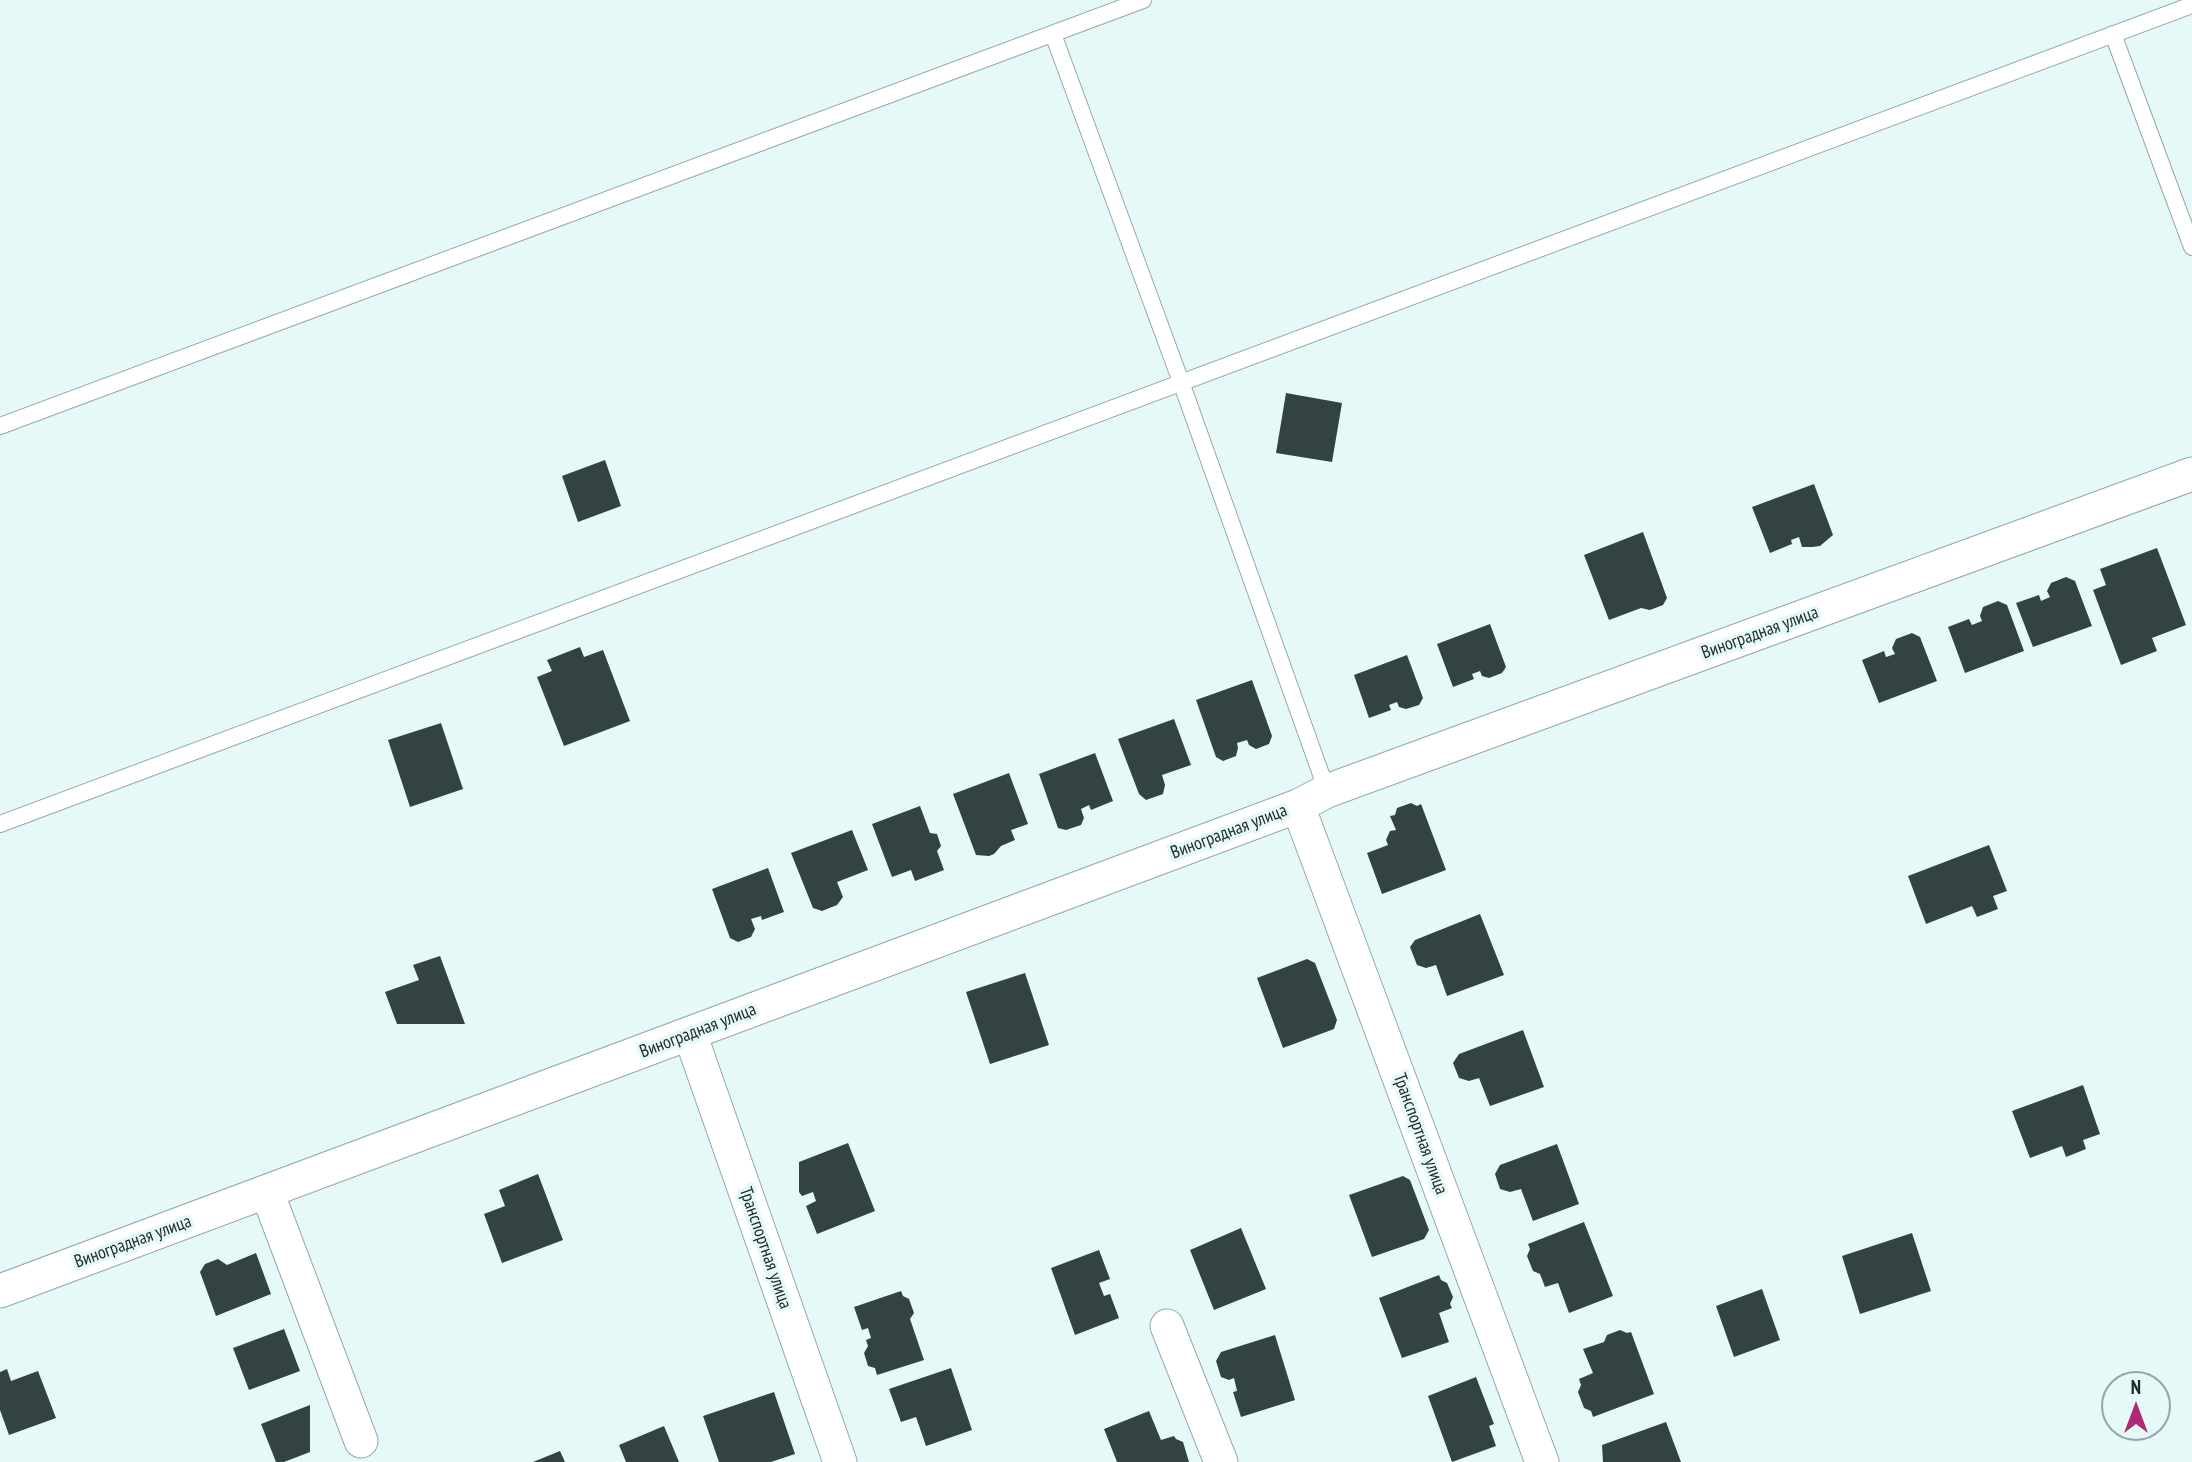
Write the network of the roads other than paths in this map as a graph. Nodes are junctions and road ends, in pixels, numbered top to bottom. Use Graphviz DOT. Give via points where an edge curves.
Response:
graph roads {
  1 [pos="1143,0"];
  2 [pos="2192,5"];
  3 [pos="1053,34"];
  4 [pos="2113,34"];
  5 [pos="2192,247"];
  6 [pos="1181,382"];
  7 [pos="0,426"];
  8 [pos="2192,474"];
  9 [pos="1327,791"];
  10 [pos="1297,806"];
  11 [pos="0,824"];
  12 [pos="690,1034"];
  13 [pos="267,1192"];
  14 [pos="0,1291"];
  15 [pos="1167,1326"];
  16 [pos="361,1441"];
  17 [pos="840,1462"];
  18 [pos="1220,1462"];
  19 [pos="1542,1462"];
  1 -- 3 [label="lane"];
  2 -- 4 [label="lane"];
  3 -- 6 [label="lane"];
  3 -- 7 [label="lane"];
  4 -- 5 [label="lane"];
  4 -- 6 [label="lane"];
  6 -- 9 [label="lane"];
  6 -- 11 [label="lane"];
  8 -- 9 [label="street, Виноградная улица"];
  9 -- 10 [label="street, Виноградная улица"];
  10 -- 12 [label="street, Виноградная улица"];
  10 -- 19 [label="street, Транспортная улица"];
  12 -- 13 [label="street, Виноградная улица"];
  12 -- 17 [label="street, Транспортная улица"];
  13 -- 14 [label="street, Виноградная улица"];
  13 -- 16 [label="street"];
  15 -- 18 [label="street"];
}
